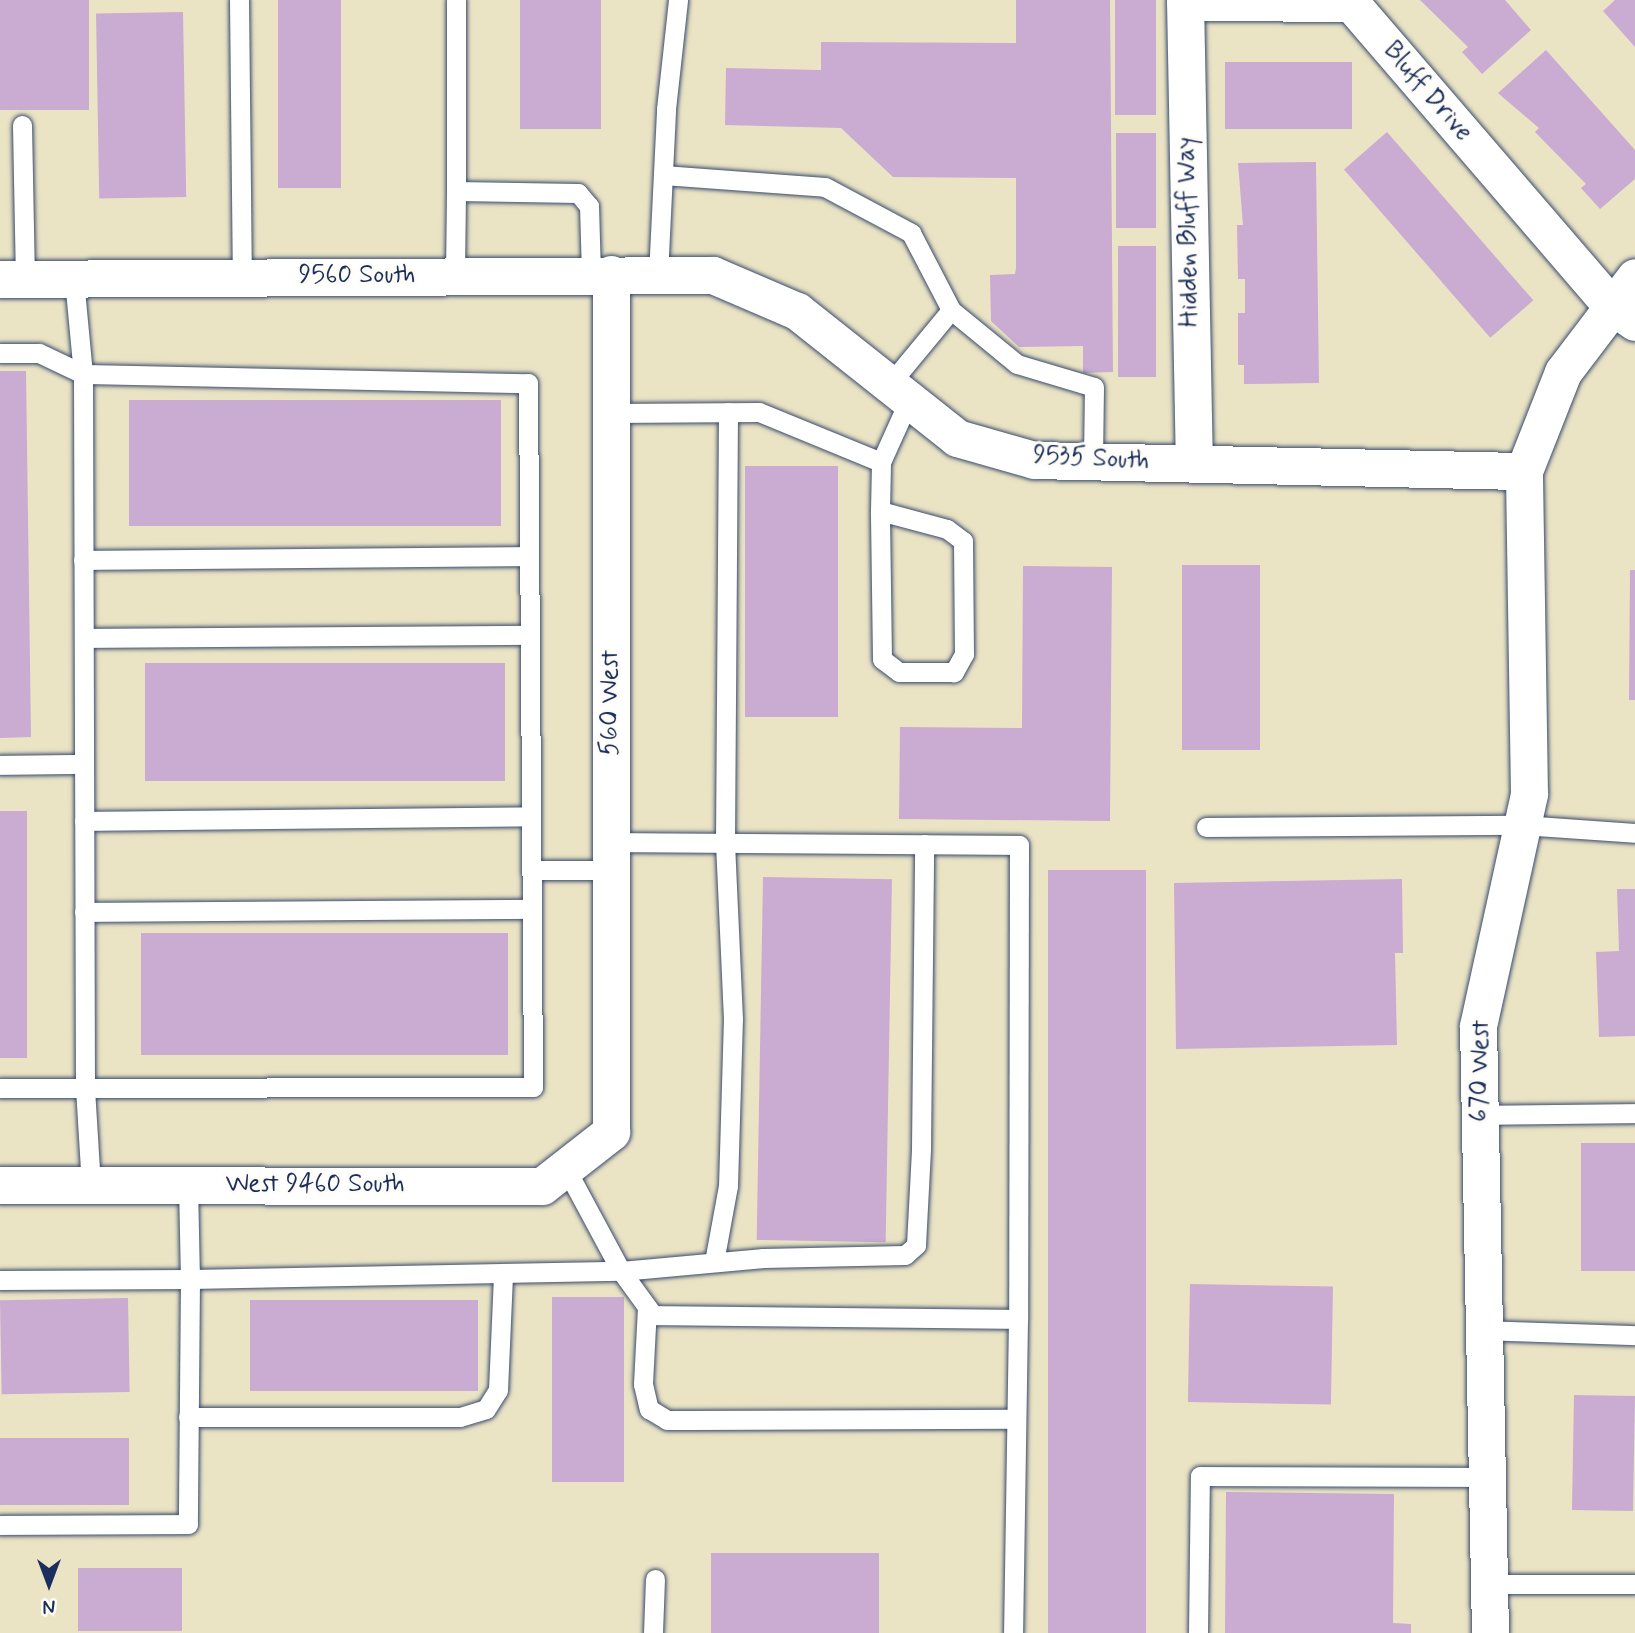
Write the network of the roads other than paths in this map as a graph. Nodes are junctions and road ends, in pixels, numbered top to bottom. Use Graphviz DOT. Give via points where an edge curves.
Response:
graph roads {
  1 [pos="239,0"];
  2 [pos="456,0"];
  3 [pos="678,0"];
  4 [pos="1185,1"];
  5 [pos="22,125"];
  6 [pos="663,175"];
  7 [pos="456,191"];
  8 [pos="601,274"];
  9 [pos="455,275"];
  10 [pos="658,275"];
  11 [pos="713,275"];
  12 [pos="242,277"];
  13 [pos="1635,277"];
  14 [pos="13,279"];
  15 [pos="74,279"];
  16 [pos="951,310"];
  17 [pos="1624,314"];
  18 [pos="0,354"];
  19 [pos="83,374"];
  20 [pos="899,393"];
  21 [pos="728,412"];
  22 [pos="611,413"];
  23 [pos="1093,461"];
  24 [pos="881,462"];
  25 [pos="1194,463"];
  26 [pos="1524,471"];
  27 [pos="880,511"];
  28 [pos="529,556"];
  29 [pos="83,560"];
  30 [pos="530,635"];
  31 [pos="83,638"];
  32 [pos="84,764"];
  33 [pos="0,765"];
  34 [pos="531,816"];
  35 [pos="84,821"];
  36 [pos="1522,825"];
  37 [pos="1206,827"];
  38 [pos="1635,833"];
  39 [pos="725,843"];
  40 [pos="924,844"];
  41 [pos="611,856"];
  42 [pos="531,870"];
  43 [pos="532,909"];
  44 [pos="84,912"];
  45 [pos="0,1088"];
  46 [pos="85,1088"];
  47 [pos="1635,1113"];
  48 [pos="1479,1115"];
  49 [pos="611,1132"];
  50 [pos="565,1167"];
  51 [pos="188,1184"];
  52 [pos="0,1185"];
  53 [pos="91,1185"];
  54 [pos="714,1262"];
  55 [pos="621,1271"];
  56 [pos="503,1273"];
  57 [pos="190,1279"];
  58 [pos="0,1280"];
  59 [pos="647,1307"];
  60 [pos="1018,1319"];
  61 [pos="1482,1330"];
  62 [pos="1635,1335"];
  63 [pos="188,1417"];
  64 [pos="1016,1419"];
  65 [pos="1485,1477"];
  66 [pos="0,1525"];
  67 [pos="655,1579"];
  68 [pos="1487,1584"];
  69 [pos="1635,1584"];
  70 [pos="653,1633"];
  71 [pos="1013,1633"];
  72 [pos="1198,1633"];
  73 [pos="1490,1633"];
  1 -- 12 [label="lane"];
  2 -- 7 [label="lane"];
  3 -- 6 [label="lane"];
  4 -- 17 [label="street, Bluff Drive" via="1351,3"];
  4 -- 25 [label="street, Hidden Bluff Way"];
  5 -- 14 [label="lane"];
  6 -- 10 [label="lane"];
  6 -- 16 [label="lane" via="825,187 911,233"];
  7 -- 8 [label="lane" via="578,193 589,206"];
  7 -- 9 [label="lane"];
  8 -- 9 [label="street, 9560 South"];
  8 -- 10 [label="street, 9560 South"];
  8 -- 22 [label="street, 560 West"];
  9 -- 12 [label="street, 9560 South"];
  10 -- 11 [label="street, 9560 South"];
  11 -- 20 [label="street, 9535 South" via="797,311"];
  12 -- 15 [label="street, 9560 South"];
  13 -- 17 [label="street"];
  14 -- 15 [label="street, 9560 South"];
  15 -- 19 [label="lane"];
  16 -- 20 [label="lane"];
  16 -- 23 [label="lane" via="1017,364 1094,387"];
  17 -- 26 [label="street" via="1563,372"];
  18 -- 19 [label="lane" via="39,353"];
  19 -- 28 [label="lane" via="528,383"];
  19 -- 29 [label="lane"];
  20 -- 23 [label="street, 9535 South" via="957,438 1034,460"];
  20 -- 24 [label="lane"];
  21 -- 22 [label="lane"];
  21 -- 24 [label="lane" via="759,412"];
  21 -- 39 [label="lane"];
  22 -- 41 [label="street, 560 West"];
  23 -- 25 [label="street, 9535 South"];
  24 -- 27 [label="lane"];
  25 -- 26 [label="street, 9535 South"];
  26 -- 36 [label="street, 670 West" via="1529,794"];
  27 -- 27 [label="lane" via="882,659 899,672 954,672 964,654 963,541 947,529"];
  28 -- 29 [label="lane"];
  28 -- 30 [label="lane"];
  29 -- 31 [label="lane"];
  30 -- 31 [label="lane"];
  30 -- 34 [label="lane"];
  31 -- 32 [label="lane"];
  32 -- 33 [label="lane"];
  32 -- 35 [label="lane"];
  34 -- 35 [label="lane"];
  34 -- 42 [label="lane"];
  35 -- 44 [label="lane"];
  36 -- 37 [label="lane"];
  36 -- 38 [label="lane"];
  36 -- 48 [label="street, 670 West" via="1478,1026"];
  39 -- 40 [label="lane"];
  39 -- 41 [label="lane"];
  39 -- 54 [label="lane" via="733,1033 728,1186"];
  40 -- 54 [label="lane" via="916,1245 905,1255"];
  40 -- 60 [label="lane" via="1019,845"];
  41 -- 42 [label="lane"];
  41 -- 49 [label="street, 560 West"];
  42 -- 43 [label="lane"];
  43 -- 44 [label="lane"];
  43 -- 46 [label="lane" via="533,1087"];
  44 -- 46 [label="lane"];
  45 -- 46 [label="lane"];
  46 -- 53 [label="lane"];
  47 -- 48 [label="lane"];
  48 -- 61 [label="street, 670 West"];
  49 -- 50 [label="street, West 9460 South"];
  50 -- 51 [label="street, West 9460 South" via="542,1186"];
  50 -- 55 [label="lane"];
  51 -- 53 [label="street, West 9460 South"];
  51 -- 57 [label="lane"];
  52 -- 53 [label="street, West 9460 South"];
  54 -- 55 [label="lane"];
  55 -- 56 [label="lane"];
  55 -- 59 [label="lane"];
  56 -- 57 [label="lane"];
  56 -- 63 [label="lane" via="498,1390 486,1409 460,1417"];
  57 -- 58 [label="lane"];
  57 -- 63 [label="lane"];
  59 -- 60 [label="lane" via="653,1315"];
  59 -- 64 [label="lane" via="643,1384 649,1409 667,1420"];
  60 -- 64 [label="lane"];
  61 -- 62 [label="lane"];
  61 -- 65 [label="street, 670 West"];
  63 -- 66 [label="lane" via="188,1524"];
  64 -- 71 [label="lane"];
  65 -- 68 [label="street, 670 West"];
  65 -- 72 [label="lane" via="1200,1476"];
  67 -- 70 [label="lane"];
  68 -- 69 [label="lane"];
  68 -- 73 [label="street, 670 West"];
}
